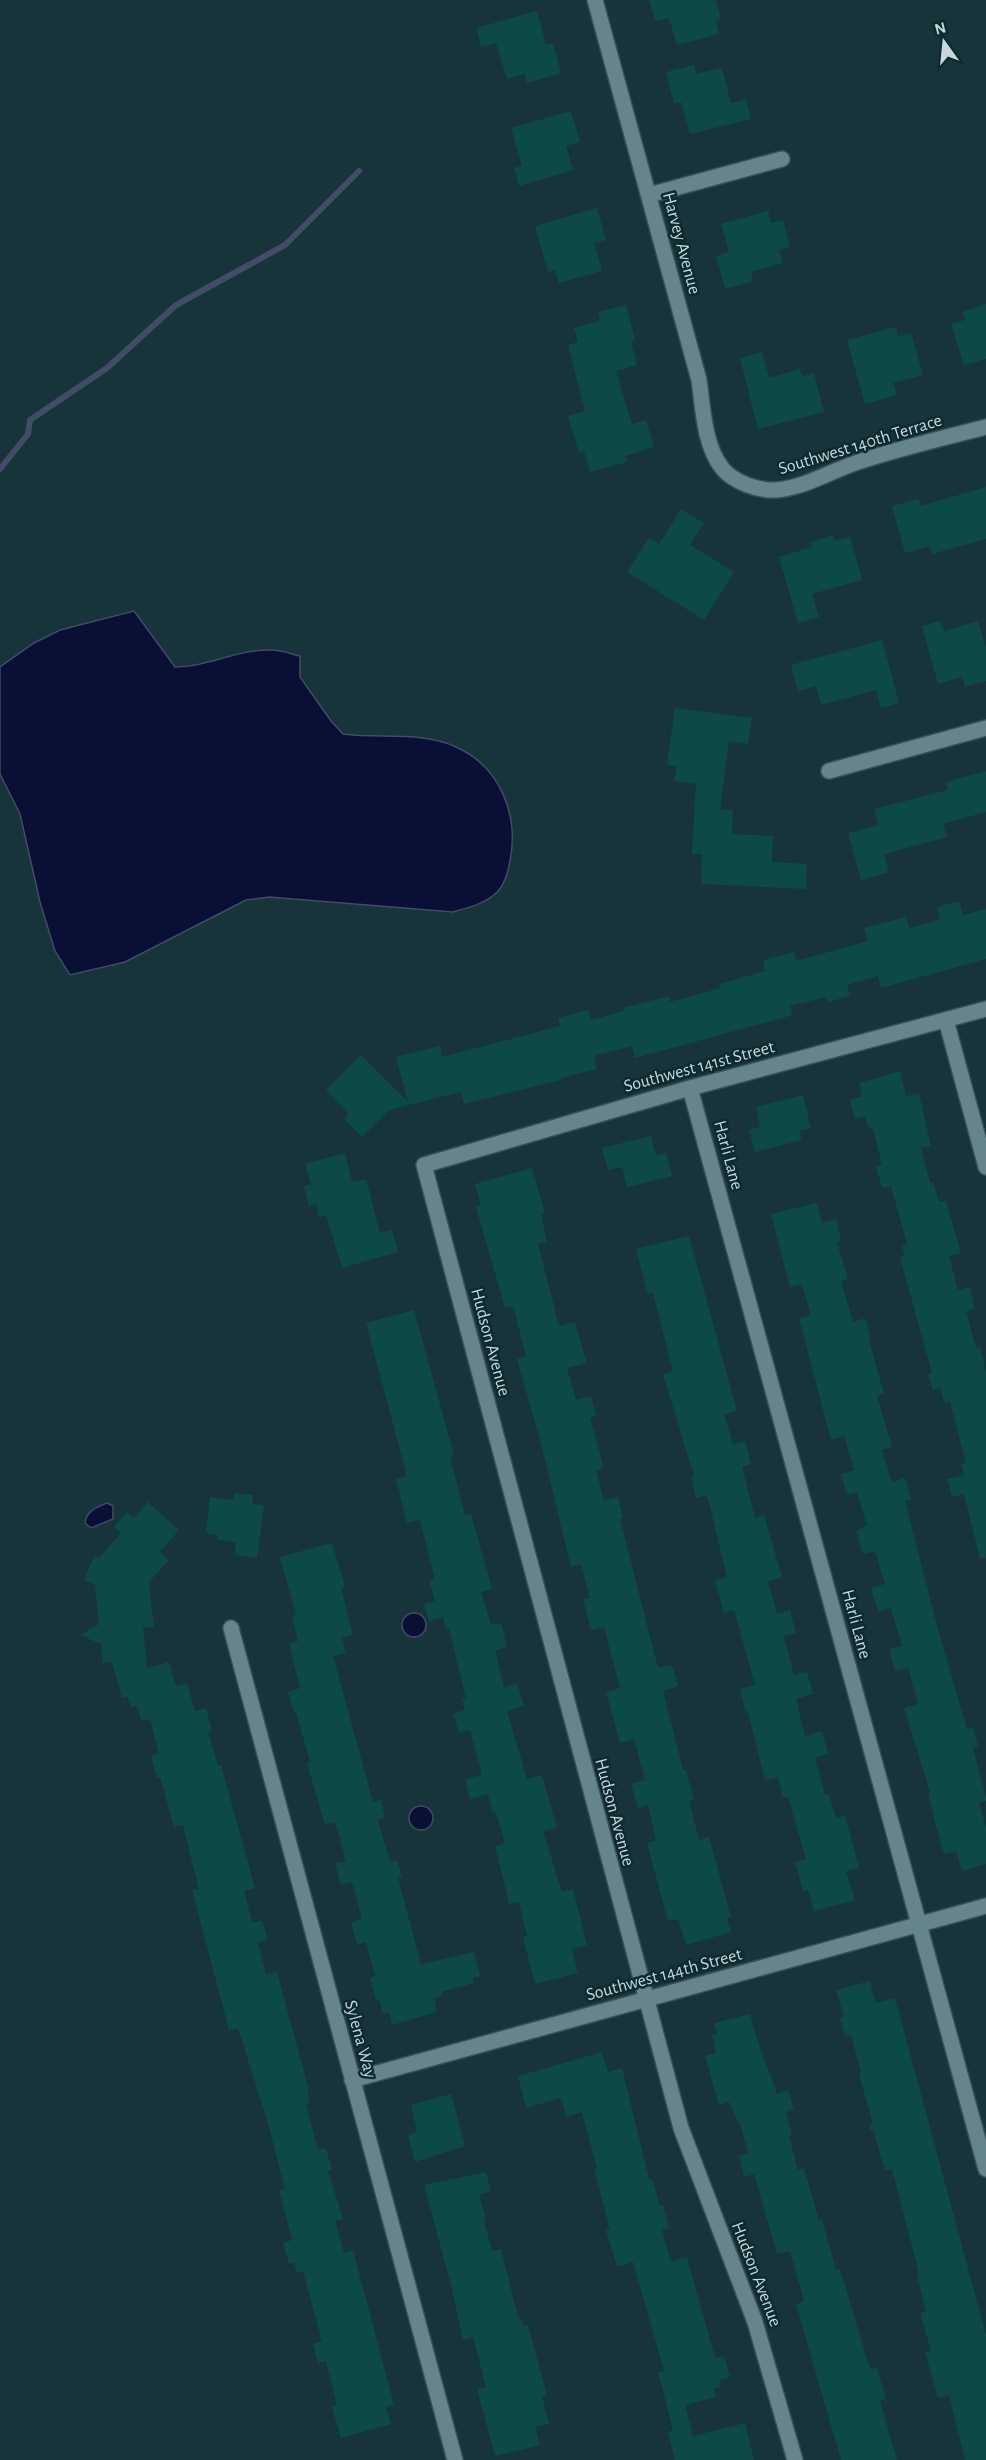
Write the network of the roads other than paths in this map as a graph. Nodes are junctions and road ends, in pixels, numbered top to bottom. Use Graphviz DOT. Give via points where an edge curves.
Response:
graph roads {
  1 [pos="595,0"];
  2 [pos="782,159"];
  3 [pos="649,195"];
  4 [pos="986,427"];
  5 [pos="744,484"];
  6 [pos="986,728"];
  7 [pos="829,771"];
  8 [pos="986,1009"];
  9 [pos="946,1020"];
  10 [pos="690,1088"];
  11 [pos="424,1165"];
  12 [pos="986,1167"];
  13 [pos="231,1628"];
  14 [pos="986,1906"];
  15 [pos="920,1924"];
  16 [pos="645,1999"];
  17 [pos="352,2080"];
  18 [pos="986,2169"];
  19 [pos="455,2460"];
  20 [pos="795,2460"];
  1 -- 3 [label="street, Harvey Avenue"];
  2 -- 3 [label="street"];
  3 -- 5 [label="street, Harvey Avenue" via="699,380 709,441 723,470"];
  4 -- 5 [label="street, Southwest 140th Terrace" via="859,462 792,488 772,490"];
  6 -- 7 [label="street"];
  8 -- 9 [label="street, Southwest 141st Street"];
  9 -- 10 [label="street, Southwest 141st Street"];
  9 -- 12 [label="street"];
  10 -- 11 [label="street, Southwest 141st Street"];
  10 -- 15 [label="street, Harli Lane"];
  11 -- 16 [label="street, Hudson Avenue"];
  13 -- 17 [label="street, Sylena Way"];
  14 -- 15 [label="street, Southwest 144th Street"];
  15 -- 16 [label="street, Southwest 144th Street"];
  15 -- 18 [label="street, Harli Lane"];
  16 -- 17 [label="street, Southwest 144th Street"];
  16 -- 20 [label="street, Hudson Avenue" via="681,2128 755,2322"];
  17 -- 19 [label="street, Sylena Way"];
}
